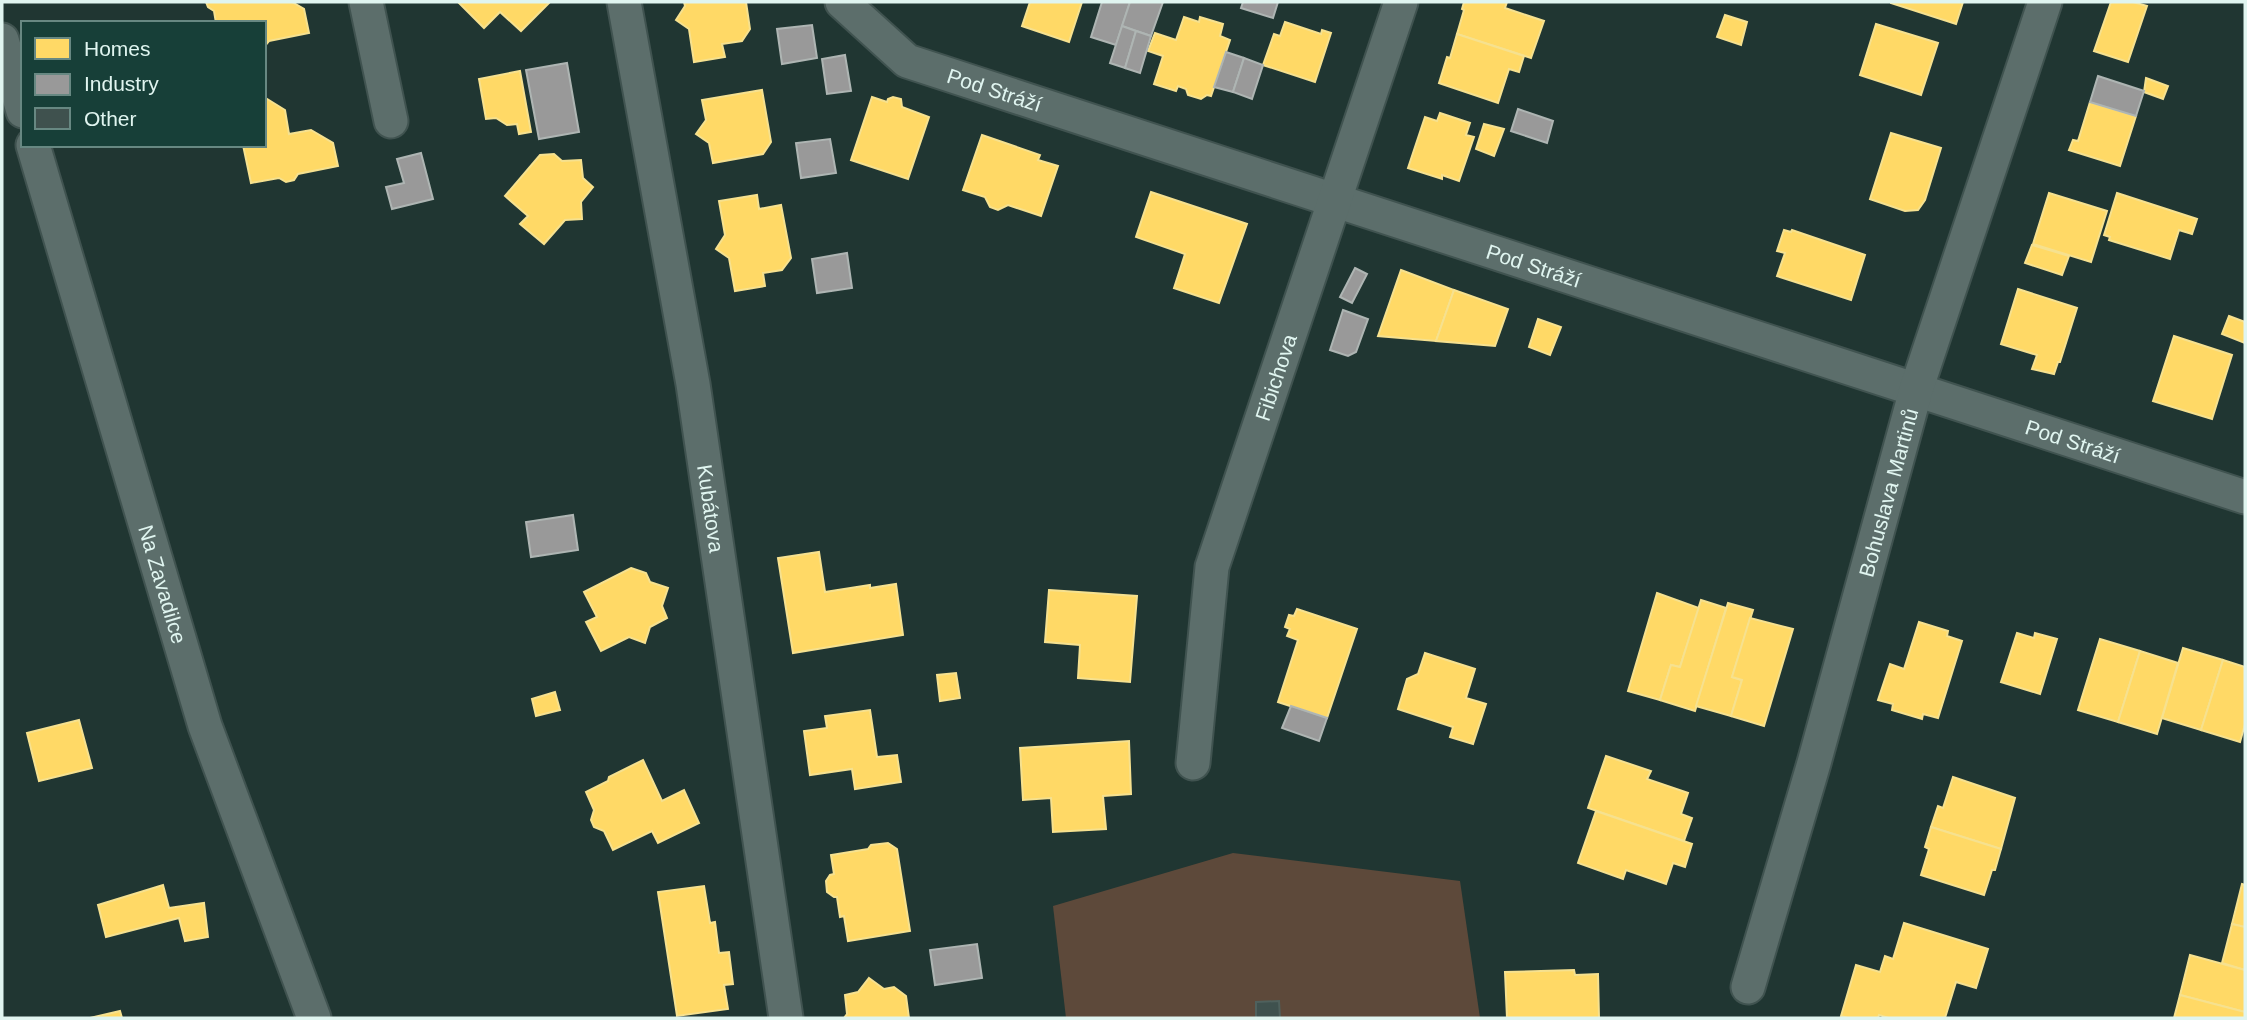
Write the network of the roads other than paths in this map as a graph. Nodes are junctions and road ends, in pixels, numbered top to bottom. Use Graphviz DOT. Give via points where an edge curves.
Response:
graph roads {
  1 [pos="366,2"];
  2 [pos="624,2"];
  3 [pos="842,2"];
  4 [pos="1401,2"];
  5 [pos="2045,2"];
  6 [pos="2,40"];
  7 [pos="21,104"];
  8 [pos="391,121"];
  9 [pos="34,147"];
  10 [pos="1336,200"];
  11 [pos="1916,390"];
  12 [pos="2245,497"];
  13 [pos="1193,763"];
  14 [pos="1748,986"];
  15 [pos="314,1018"];
  16 [pos="786,1018"];
  1 -- 8 [label="street"];
  2 -- 16 [label="street, Kubátova" via="693,384"];
  3 -- 10 [label="street, Pod Stráží" via="907,61"];
  4 -- 10 [label="street, Fibichova"];
  5 -- 11 [label="street, Bohuslava Martinů"];
  6 -- 7 [label="street"];
  9 -- 15 [label="street, Na Zavadilce" via="205,726"];
  10 -- 11 [label="street, Pod Stráží"];
  10 -- 13 [label="street, Fibichova" via="1212,567"];
  11 -- 12 [label="street, Pod Stráží"];
  11 -- 14 [label="street, Bohuslava Martinů"];
}
